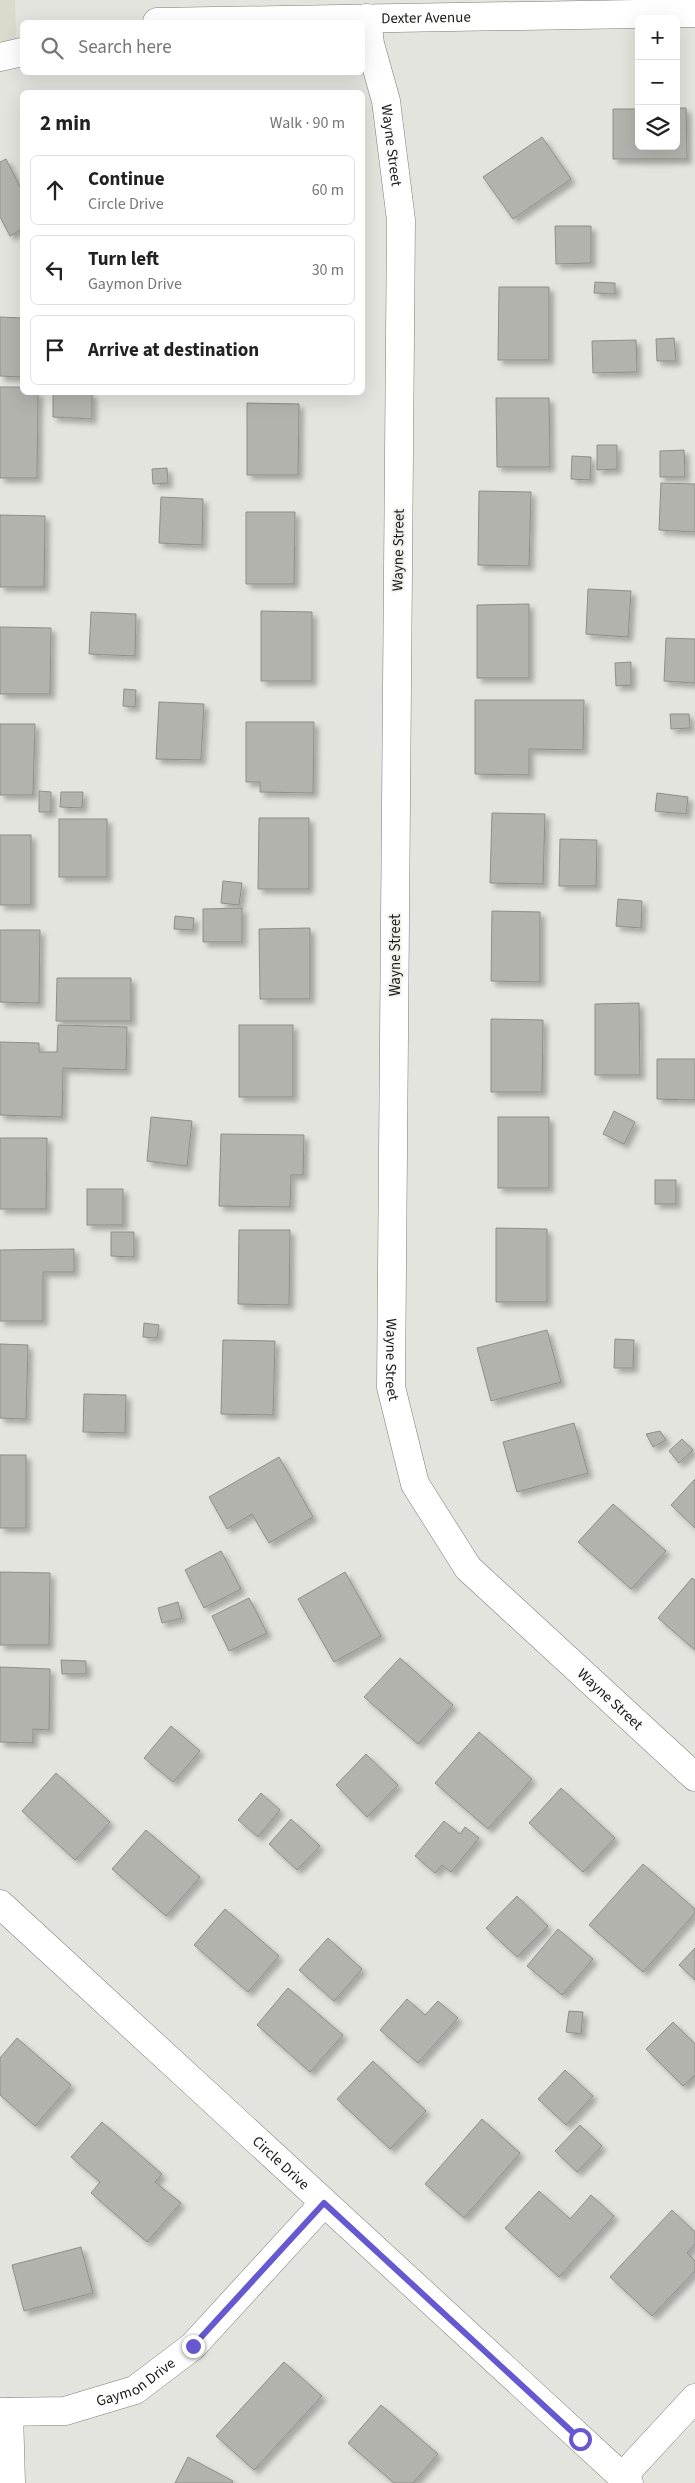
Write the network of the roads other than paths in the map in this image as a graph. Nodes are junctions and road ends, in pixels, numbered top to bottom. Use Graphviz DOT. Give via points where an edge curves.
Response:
graph roads {
  1 [pos="695,13"];
  2 [pos="367,18"];
  3 [pos="262,20"];
  4 [pos="20,52"];
  5 [pos="0,57"];
  6 [pos="695,1777"];
  7 [pos="0,1904"];
  8 [pos="324,2203"];
  9 [pos="695,2398"];
  10 [pos="5,2412"];
  11 [pos="625,2480"];
  12 [pos="11,2483"];
  1 -- 2 [label="street, Dexter Avenue"];
  2 -- 3 [label="street, Dexter Avenue"];
  2 -- 6 [label="street, Wayne Street" via="370,44 386,101 401,220 391,1387 415,1484 468,1568"];
  4 -- 5 [label="street"];
  7 -- 8 [label="street, Circle Drive"];
  8 -- 10 [label="street, Gaymon Drive" via="193,2346 135,2390 65,2411"];
  8 -- 11 [label="street, Circle Drive"];
  9 -- 11 [label="street"];
  10 -- 12 [label="street"];
}
